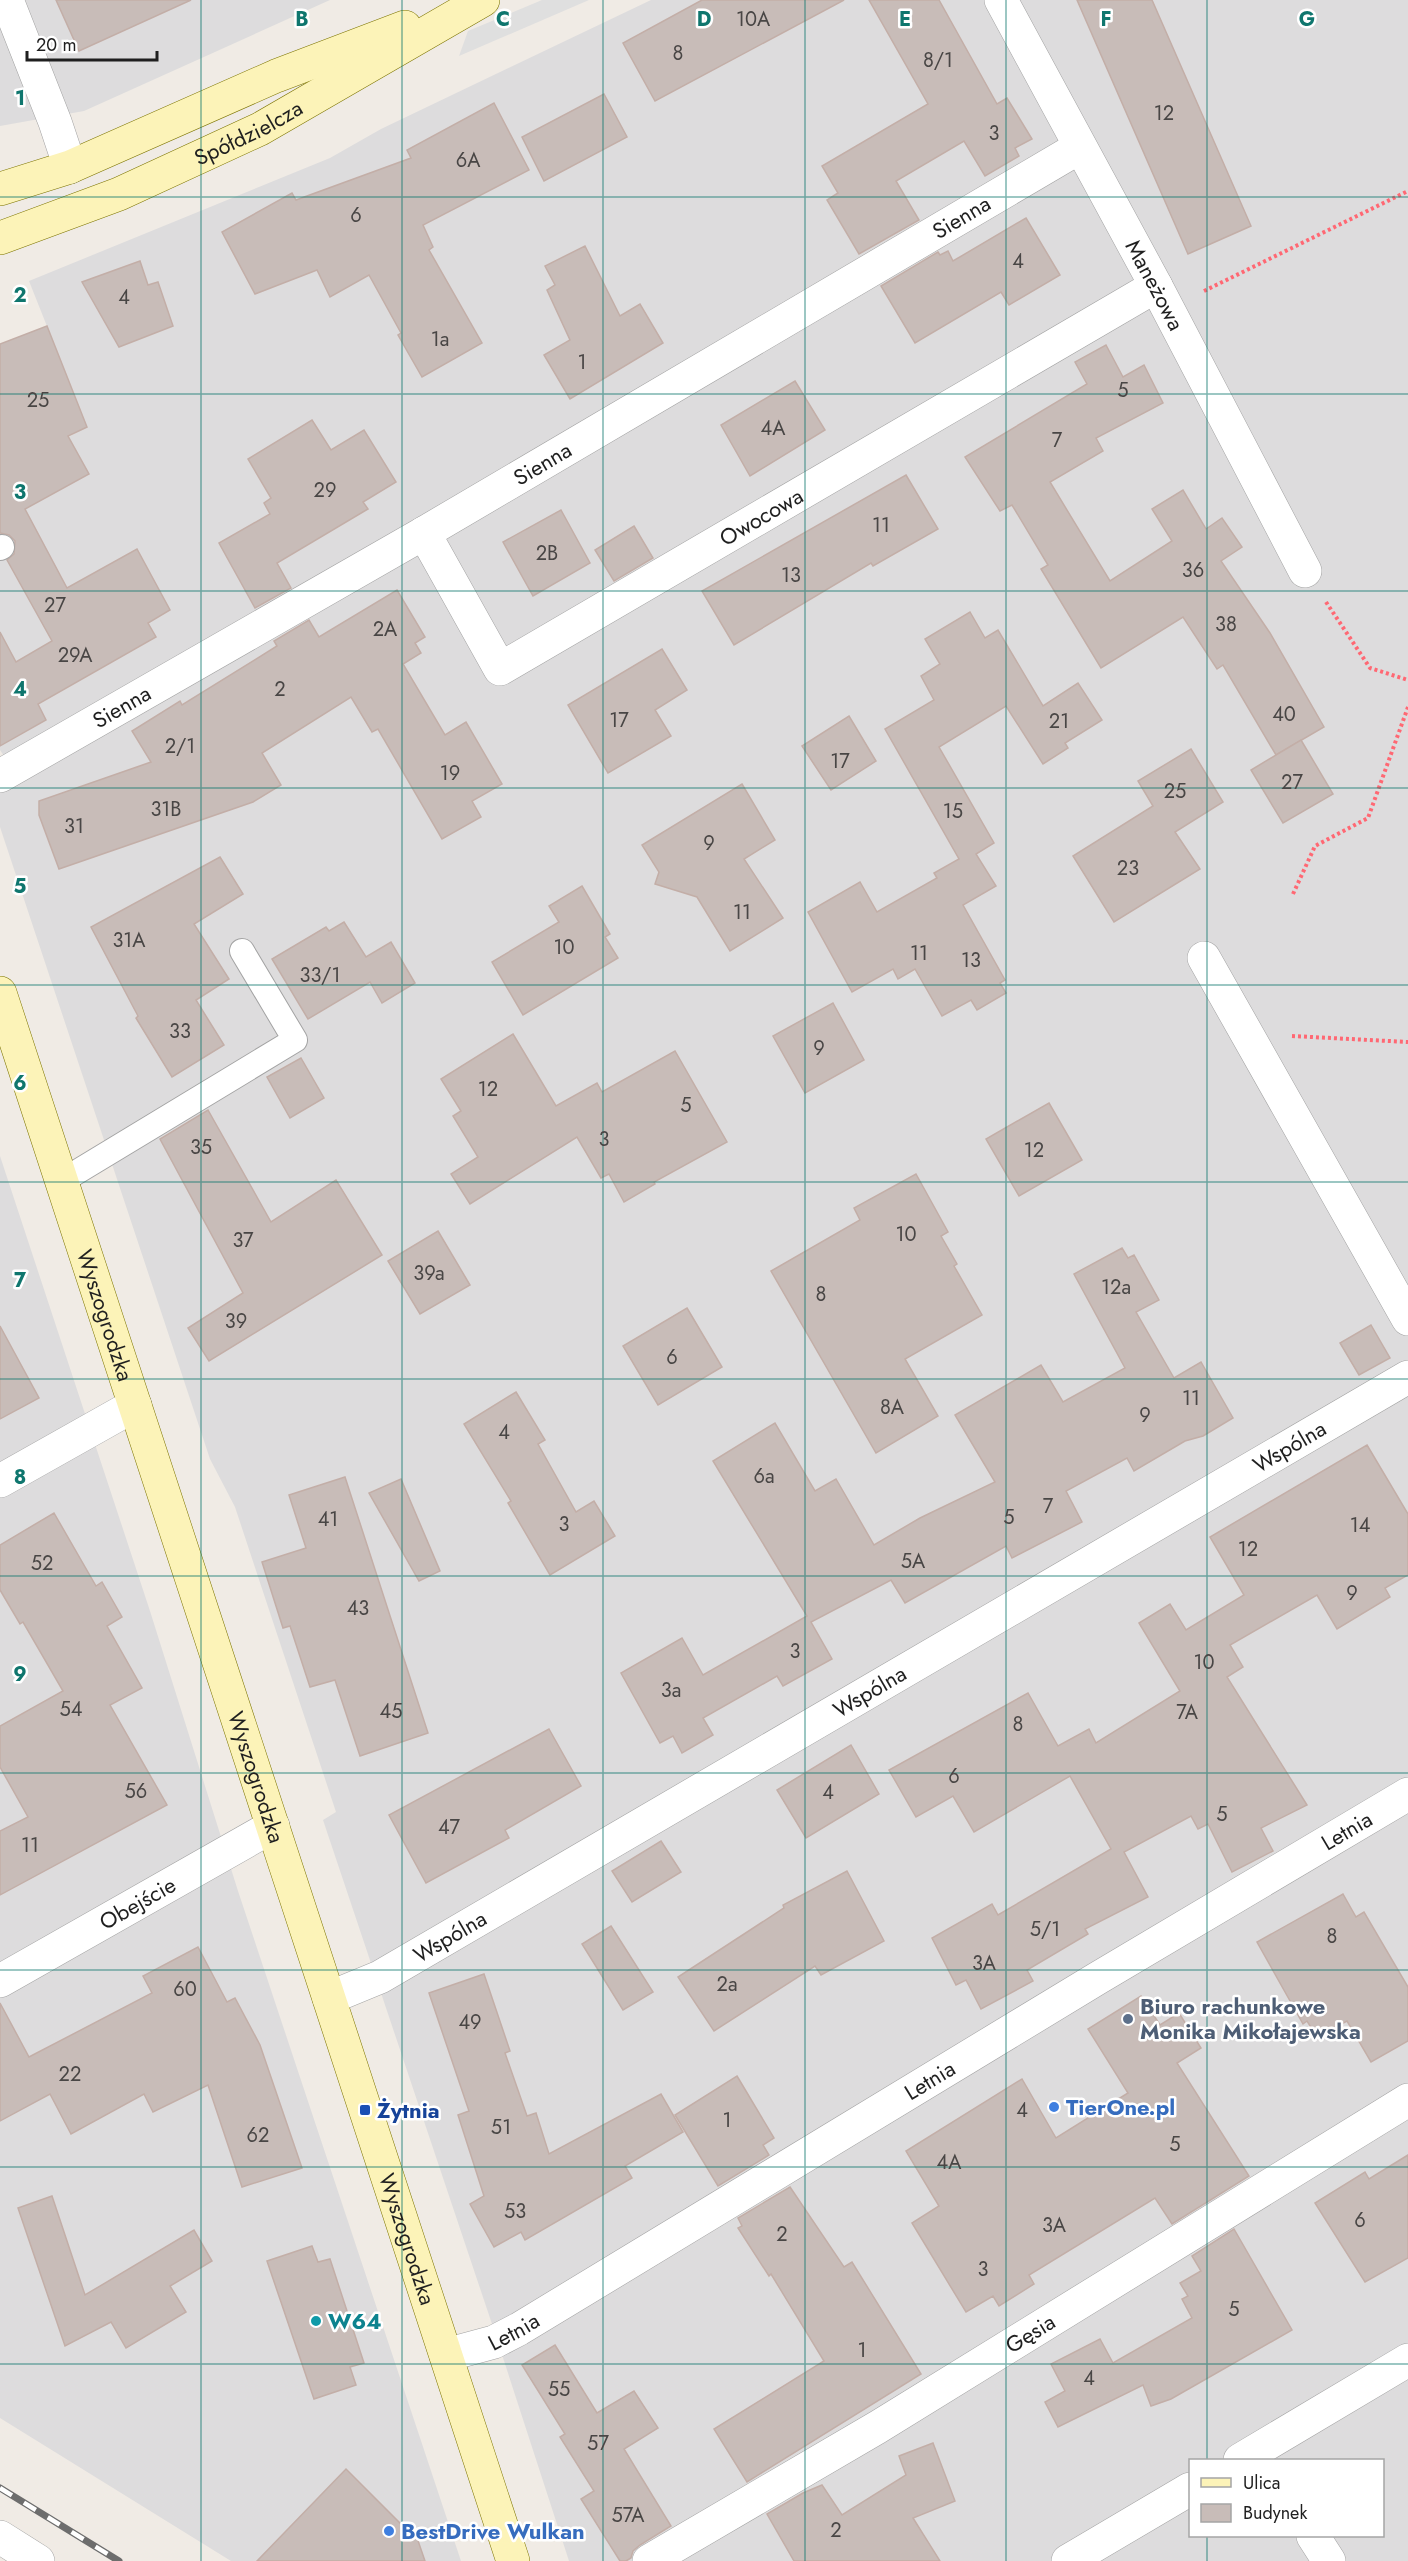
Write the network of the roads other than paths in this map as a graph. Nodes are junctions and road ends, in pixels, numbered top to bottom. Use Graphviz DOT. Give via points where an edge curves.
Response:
graph roads {
  1 [pos="7,0"];
  2 [pos="476,0"];
  3 [pos="483,0"];
  4 [pos="1001,0"];
  5 [pos="1080,147"];
  6 [pos="70,167"];
  7 [pos="0,189"];
  8 [pos="0,238"];
  9 [pos="1156,286"];
  10 [pos="424,533"];
  11 [pos="1305,571"];
  12 [pos="0,776"];
  13 [pos="242,951"];
  14 [pos="1204,958"];
  15 [pos="0,993"];
  16 [pos="62,1181"];
  17 [pos="1408,1319"];
  18 [pos="1408,1377"];
  19 [pos="135,1405"];
  20 [pos="0,1481"];
  21 [pos="1408,1794"];
  22 [pos="273,1826"];
  23 [pos="0,1981"];
  24 [pos="329,1998"];
  25 [pos="1408,2100"];
  26 [pos="446,2355"];
  27 [pos="1408,2360"];
  28 [pos="1256,2457"];
  29 [pos="1189,2490"];
  30 [pos="0,2537"];
  31 [pos="1314,2537"];
  32 [pos="38,2561"];
  33 [pos="513,2561"];
  34 [pos="649,2561"];
  35 [pos="1068,2561"];
  36 [pos="1329,2561"];
  1 -- 6 [label="street"];
  2 -- 6 [label="street, Spółdzielcza" via="276,76"];
  3 -- 8 [label="street, Spółdzielcza" via="260,129 119,194"];
  4 -- 5 [label="street, Maneżowa"];
  5 -- 9 [label="street, Maneżowa"];
  5 -- 10 [label="street, Sienna"];
  6 -- 7 [label="street, Spółdzielcza"];
  9 -- 10 [label="street, Owocowa" via="500,669"];
  9 -- 11 [label="street, Maneżowa"];
  10 -- 12 [label="street, Sienna"];
  13 -- 16 [label="lane" via="295,1040"];
  14 -- 17 [label="street"];
  15 -- 16 [label="street, Wyszogrodzka"];
  16 -- 19 [label="street, Wyszogrodzka"];
  18 -- 24 [label="street, Wspólna" via="380,1977"];
  19 -- 20 [label="street"];
  19 -- 22 [label="street, Wyszogrodzka"];
  21 -- 26 [label="street, Letnia" via="519,2329 494,2342"];
  22 -- 23 [label="street, Obejście"];
  22 -- 24 [label="street, Wyszogrodzka"];
  24 -- 26 [label="street, Wyszogrodzka"];
  25 -- 34 [label="street, Gęsia" via="878,2427"];
  26 -- 33 [label="street, Wyszogrodzka"];
  27 -- 28 [label="street"];
  29 -- 35 [label="street"];
  30 -- 32 [label="street"];
  31 -- 36 [label="street"];
}
